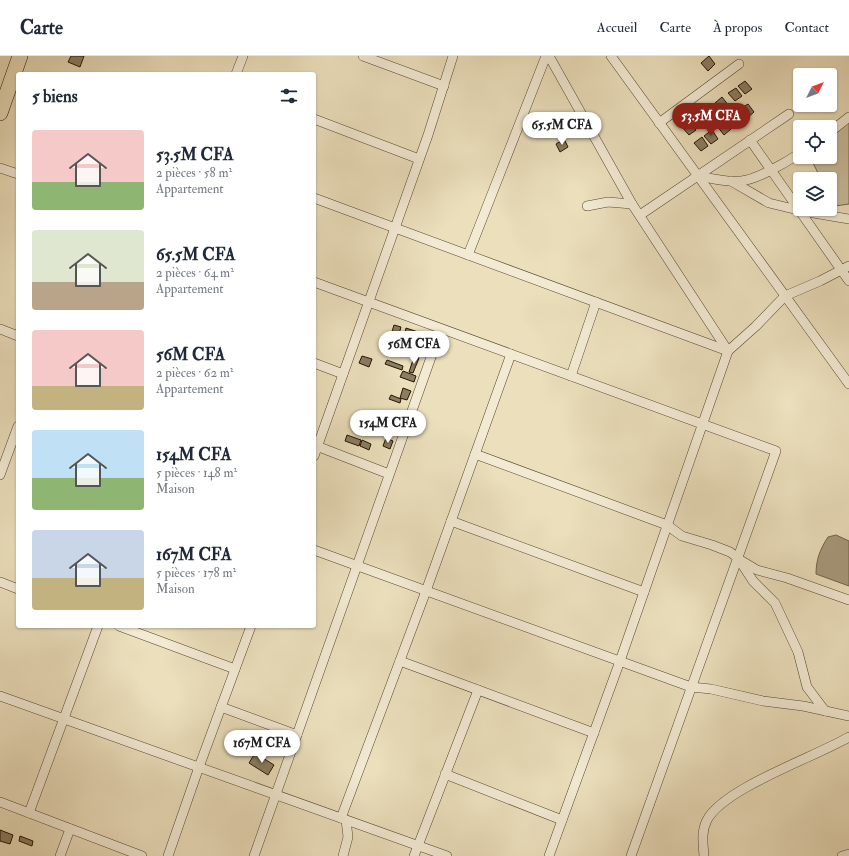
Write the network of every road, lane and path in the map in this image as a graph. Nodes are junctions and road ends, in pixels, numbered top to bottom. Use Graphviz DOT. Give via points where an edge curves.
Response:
graph roads {
  1 [pos="20,56"];
  2 [pos="243,56"];
  3 [pos="363,56"];
  4 [pos="453,56"];
  5 [pos="546,56"];
  6 [pos="549,56"];
  7 [pos="616,58"];
  8 [pos="739,64"];
  9 [pos="237,72"];
  10 [pos="444,86"];
  11 [pos="0,113"];
  12 [pos="789,114"];
  13 [pos="849,117"];
  14 [pos="316,120"];
  15 [pos="659,123"];
  16 [pos="837,126"];
  17 [pos="750,140"];
  18 [pos="793,157"];
  19 [pos="419,158"];
  20 [pos="0,168"];
  21 [pos="771,170"];
  22 [pos="16,173"];
  23 [pos="697,176"];
  24 [pos="731,181"];
  25 [pos="316,199"];
  26 [pos="793,201"];
  27 [pos="632,204"];
  28 [pos="587,206"];
  29 [pos="793,209"];
  30 [pos="640,215"];
  31 [pos="804,216"];
  32 [pos="831,216"];
  33 [pos="849,219"];
  34 [pos="395,228"];
  35 [pos="468,255"];
  36 [pos="845,268"];
  37 [pos="849,281"];
  38 [pos="316,283"];
  39 [pos="785,296"];
  40 [pos="368,302"];
  41 [pos="596,302"];
  42 [pos="0,329"];
  43 [pos="441,329"];
  44 [pos="16,335"];
  45 [pos="728,351"];
  46 [pos="511,354"];
  47 [pos="316,364"];
  48 [pos="343,374"];
  49 [pos="571,376"];
  50 [pos="849,384"];
  51 [pos="703,424"];
  52 [pos="15,442"];
  53 [pos="316,446"];
  54 [pos="475,454"];
  55 [pos="389,474"];
  56 [pos="0,475"];
  57 [pos="451,521"];
  58 [pos="667,525"];
  59 [pos="316,551"];
  60 [pos="738,558"];
  61 [pos="357,566"];
  62 [pos="0,582"];
  63 [pos="16,588"];
  64 [pos="426,591"];
  65 [pos="644,592"];
  66 [pos="849,600"];
  67 [pos="97,628"];
  68 [pos="130,628"];
  69 [pos="250,628"];
  70 [pos="141,630"];
  71 [pos="400,661"];
  72 [pos="620,661"];
  73 [pos="235,669"];
  74 [pos="691,687"];
  75 [pos="478,690"];
  76 [pos="0,696"];
  77 [pos="221,707"];
  78 [pos="825,711"];
  79 [pos="849,716"];
  80 [pos="64,719"];
  81 [pos="594,733"];
  82 [pos="298,735"];
  83 [pos="849,737"];
  84 [pos="199,767"];
  85 [pos="445,774"];
  86 [pos="276,795"];
  87 [pos="0,802"];
  88 [pos="29,813"];
  89 [pos="344,819"];
  90 [pos="562,820"];
  91 [pos="70,829"];
  92 [pos="417,845"];
  93 [pos="849,854"];
  94 [pos="60,856"];
  95 [pos="142,856"];
  96 [pos="168,856"];
  97 [pos="254,856"];
  98 [pos="343,856"];
  99 [pos="414,856"];
  100 [pos="447,856"];
  101 [pos="549,856"];
  102 [pos="631,856"];
  103 [pos="704,856"];
  104 [pos="842,856"];
  1 -- 11 [label="highway"];
  2 -- 9 [label="street"];
  3 -- 10 [label="street"];
  4 -- 10 [label="street"];
  5 -- 35 [label="street"];
  6 -- 27 [label="street"];
  7 -- 15 [label="street"];
  8 -- 15 [label="street"];
  10 -- 19 [label="street"];
  12 -- 17 [label="street"];
  13 -- 16 [label="street"];
  14 -- 19 [label="street"];
  15 -- 23 [label="street"];
  17 -- 21 [label="street"];
  17 -- 23 [label="street"];
  18 -- 21 [label="street"];
  19 -- 34 [label="street"];
  20 -- 22 [label="street"];
  21 -- 24 [label="street" via="742,181"];
  21 -- 26 [label="street"];
  23 -- 24 [label="street"];
  23 -- 30 [label="street"];
  23 -- 39 [label="street"];
  24 -- 29 [label="street" via="769,203"];
  25 -- 34 [label="street"];
  27 -- 28 [label="street" via="608,202"];
  27 -- 30 [label="street"];
  30 -- 45 [label="street"];
  31 -- 36 [label="street"];
  32 -- 33 [label="street"];
  34 -- 35 [label="street"];
  34 -- 40 [label="street"];
  35 -- 41 [label="street"];
  36 -- 37 [label="street"];
  36 -- 39 [label="street"];
  38 -- 40 [label="street"];
  39 -- 45 [label="street"];
  39 -- 50 [label="street"];
  40 -- 43 [label="street"];
  40 -- 48 [label="street"];
  41 -- 45 [label="street"];
  41 -- 49 [label="street"];
  42 -- 44 [label="street"];
  43 -- 46 [label="street"];
  43 -- 55 [label="street"];
  45 -- 51 [label="street"];
  46 -- 49 [label="street"];
  46 -- 54 [label="street"];
  47 -- 48 [label="street"];
  48 -- 53 [label="street"];
  49 -- 51 [label="street"];
  51 -- 58 [label="street"];
  51 -- 60 [label="street" via="776,451"];
  52 -- 56 [label="street"];
  53 -- 55 [label="street"];
  54 -- 57 [label="street"];
  54 -- 58 [label="street"];
  55 -- 61 [label="street"];
  57 -- 64 [label="street"];
  57 -- 65 [label="street"];
  58 -- 60 [label="street" via="682,536 730,552"];
  58 -- 65 [label="street"];
  59 -- 61 [label="street"];
  60 -- 66 [label="street" via="757,570"];
  60 -- 74 [label="street"];
  60 -- 78 [label="street" via="753,581 775,603 798,652 807,687"];
  61 -- 64 [label="street"];
  61 -- 82 [label="street"];
  62 -- 63 [label="street"];
  64 -- 71 [label="street"];
  64 -- 72 [label="street"];
  65 -- 72 [label="street"];
  67 -- 80 [label="street"];
  68 -- 70 [label="street"];
  69 -- 73 [label="street"];
  70 -- 73 [label="street"];
  71 -- 75 [label="street"];
  71 -- 89 [label="street"];
  72 -- 74 [label="street"];
  72 -- 81 [label="street"];
  73 -- 77 [label="street"];
  74 -- 78 [label="street"];
  74 -- 102 [label="street"];
  75 -- 81 [label="street"];
  75 -- 85 [label="street"];
  76 -- 80 [label="street"];
  77 -- 82 [label="street"];
  77 -- 84 [label="street"];
  78 -- 79 [label="street"];
  80 -- 84 [label="street"];
  80 -- 88 [label="street"];
  81 -- 90 [label="street"];
  82 -- 86 [label="street"];
  83 -- 103 [label="street" via="763,779 717,807 707,820 702,835"];
  84 -- 86 [label="street"];
  84 -- 96 [label="street"];
  85 -- 90 [label="street"];
  85 -- 92 [label="street"];
  86 -- 89 [label="street"];
  86 -- 97 [label="street"];
  87 -- 88 [label="street"];
  88 -- 91 [label="street"];
  89 -- 92 [label="street"];
  89 -- 98 [label="street" via="348,837"];
  90 -- 101 [label="street"];
  91 -- 94 [label="street"];
  91 -- 95 [label="street"];
  92 -- 99 [label="street"];
  92 -- 100 [label="street"];
  93 -- 104 [label="street"];
}
